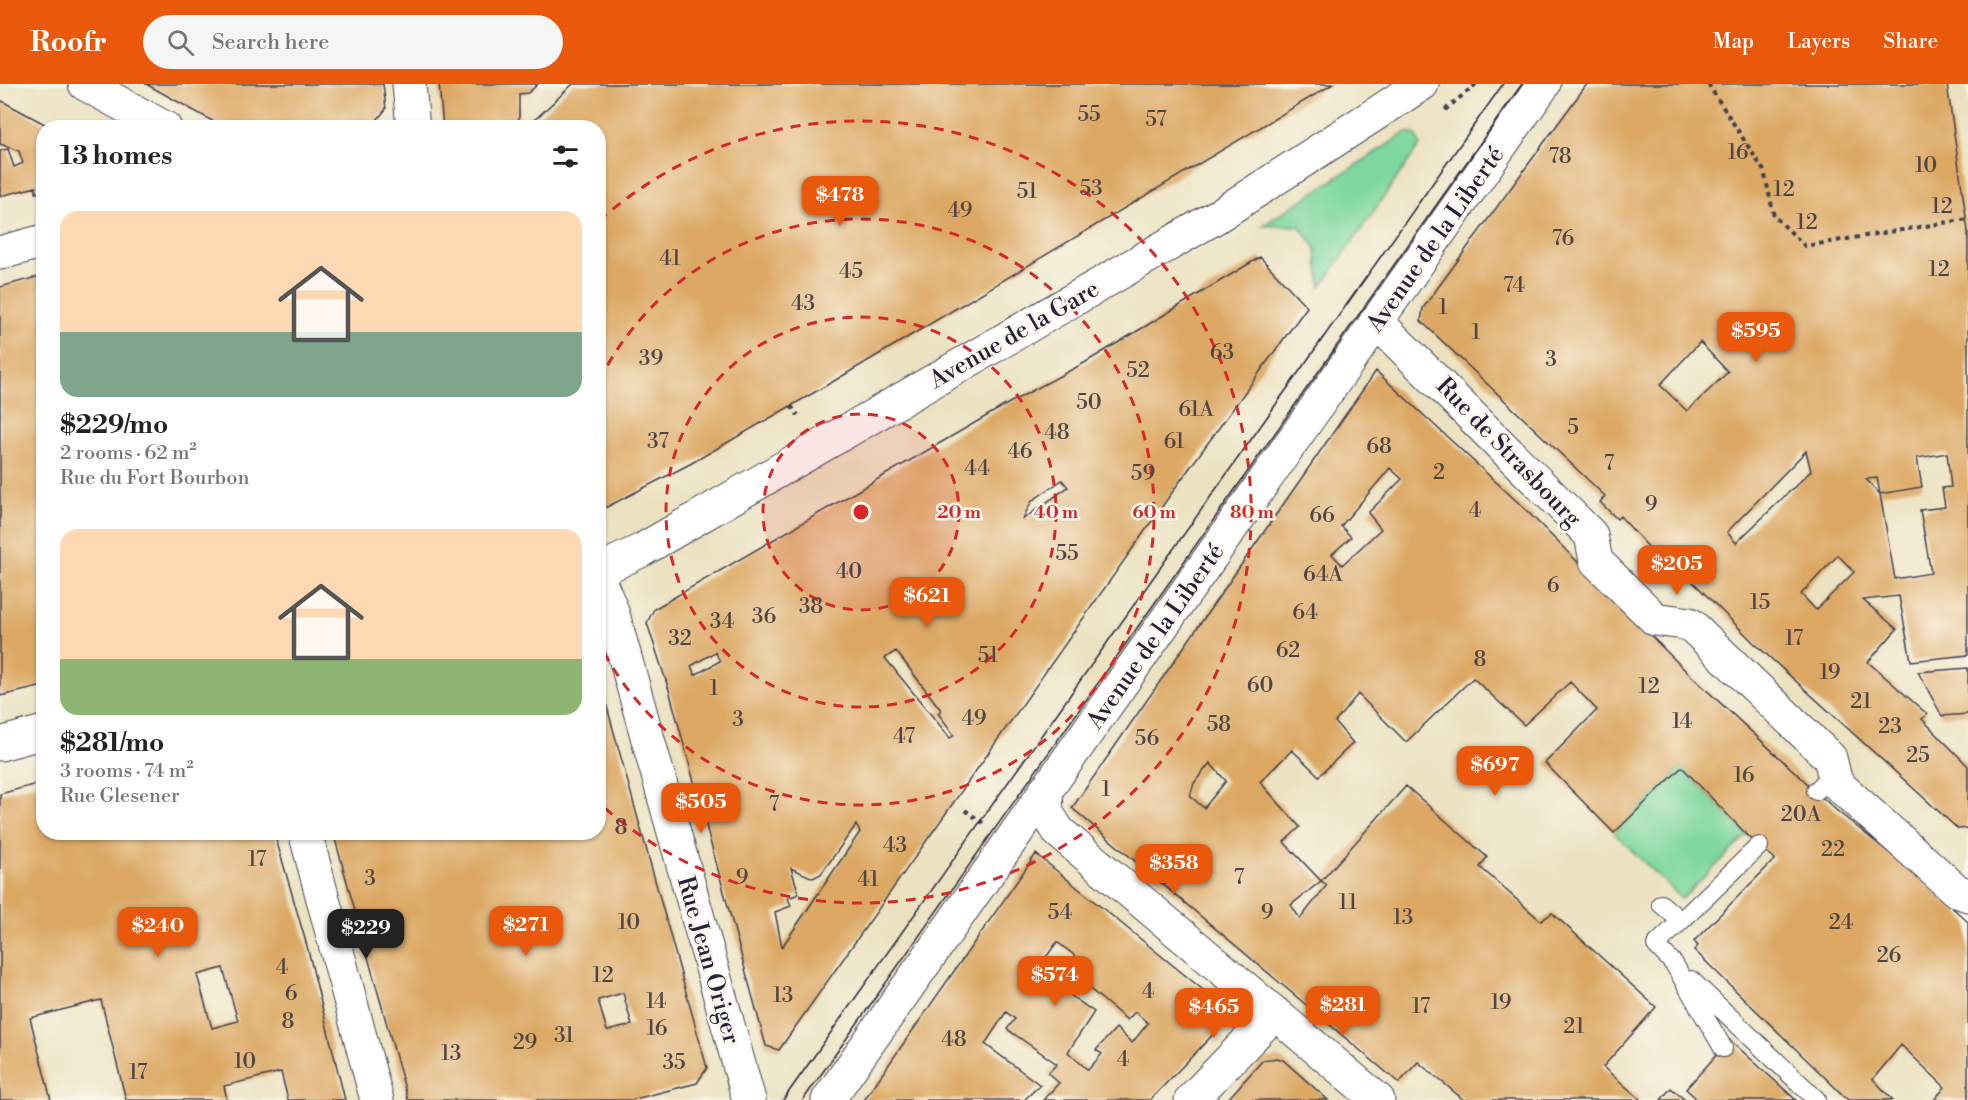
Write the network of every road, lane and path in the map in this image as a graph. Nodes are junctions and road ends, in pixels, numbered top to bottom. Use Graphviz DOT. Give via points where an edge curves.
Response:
graph roads {
  1 [pos="85,84"];
  2 [pos="409,84"];
  3 [pos="1544,84"];
  4 [pos="1708,84"];
  5 [pos="1407,88"];
  6 [pos="150,120"];
  7 [pos="412,120"];
  8 [pos="1968,219"];
  9 [pos="36,243"];
  10 [pos="0,253"];
  11 [pos="1376,321"];
  12 [pos="791,406"];
  13 [pos="798,415"];
  14 [pos="606,567"];
  15 [pos="606,597"];
  16 [pos="36,734"];
  17 [pos="0,744"];
  18 [pos="1046,789"];
  19 [pos="307,840"];
  20 [pos="1759,846"];
  21 [pos="1968,895"];
  22 [pos="1661,904"];
  23 [pos="1681,921"];
  24 [pos="1674,964"];
  25 [pos="1275,1013"];
  26 [pos="1723,1048"];
  27 [pos="377,1100"];
  28 [pos="749,1100"];
  29 [pos="828,1100"];
  30 [pos="1191,1100"];
  31 [pos="1378,1100"];
  32 [pos="1817,1100"];
  1 -- 6 [label="main road"];
  2 -- 7 [label="main road"];
  3 -- 11 [label="main road, Avenue de la Liberté"];
  4 -- 8 [label="path" via="1764,171 1774,216 1805,246"];
  5 -- 14 [label="main road, Avenue de la Gare" via="1216,217 642,550"];
  9 -- 10 [label="main road"];
  11 -- 18 [label="main road, Avenue de la Liberté"];
  11 -- 21 [label="main road, Rue de Strasbourg" via="1591,536 1596,561 1655,619 1690,624 1830,758 1824,783 1836,783 1957,891"];
  12 -- 13 [label="path"];
  15 -- 28 [label="main road, Rue Jean Origer"];
  16 -- 17 [label="main road"];
  18 -- 25 [label="main road" via="1047,813 1059,832"];
  18 -- 29 [label="main road, Avenue de la Liberté"];
  19 -- 27 [label="main road"];
  20 -- 23 [label="lane"];
  22 -- 23 [label="lane"];
  23 -- 24 [label="lane" via="1656,945"];
  24 -- 26 [label="lane"];
  24 -- 32 [label="lane"];
  25 -- 30 [label="main road"];
  25 -- 31 [label="main road"];
}
